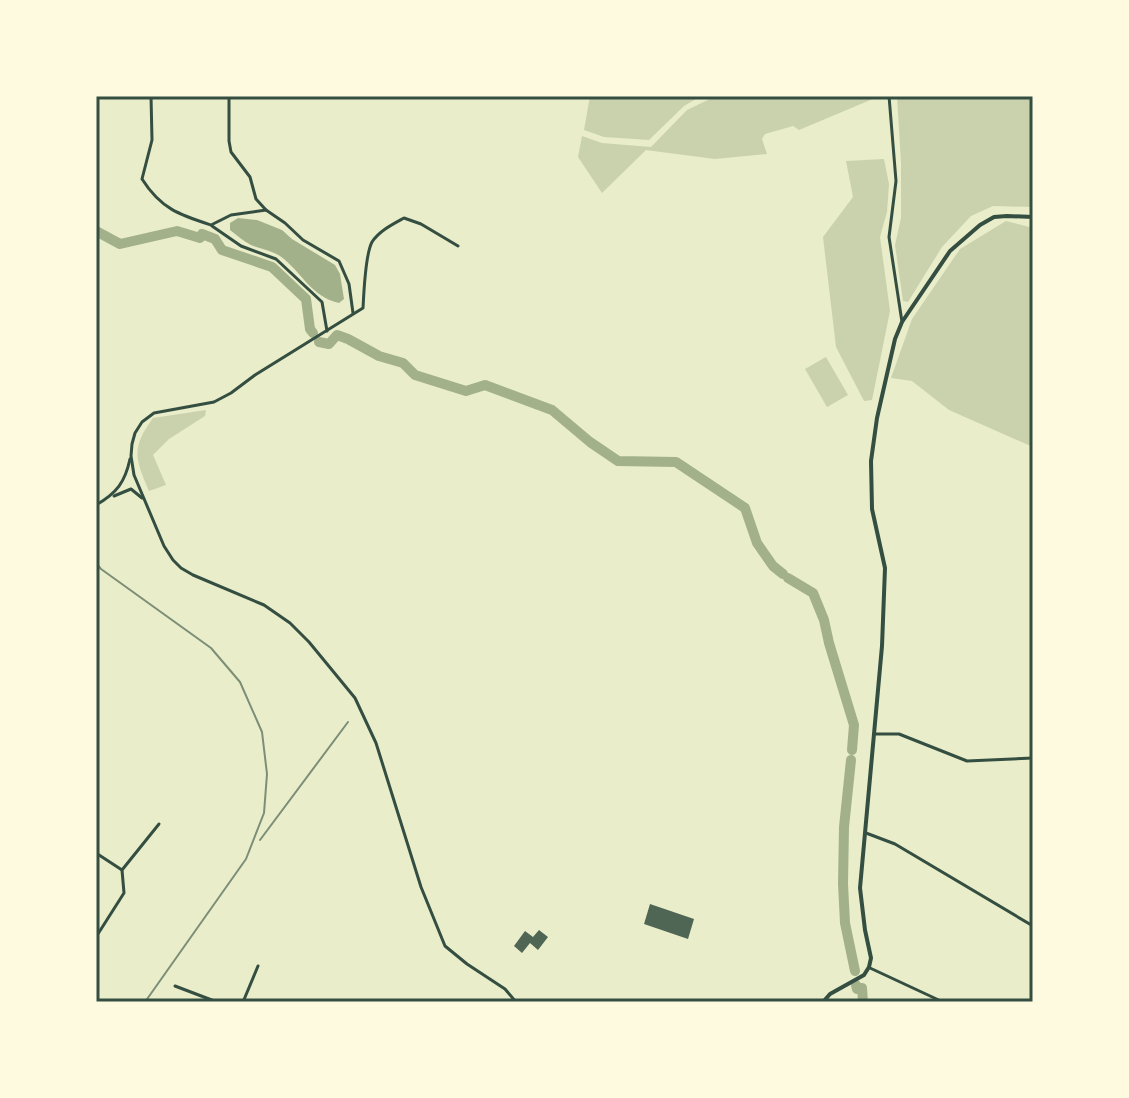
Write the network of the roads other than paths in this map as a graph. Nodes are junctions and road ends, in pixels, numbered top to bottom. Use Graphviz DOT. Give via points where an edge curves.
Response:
graph roads {
  1 [pos="151,96"];
  2 [pos="229,96"];
  3 [pos="889,96"];
  4 [pos="266,210"];
  5 [pos="1033,217"];
  6 [pos="211,225"];
  7 [pos="458,246"];
  8 [pos="353,314"];
  9 [pos="902,322"];
  10 [pos="327,331"];
  11 [pos="131,456"];
  12 [pos="110,497"];
  13 [pos="145,500"];
  14 [pos="96,505"];
  15 [pos="875,734"];
  16 [pos="1033,758"];
  17 [pos="159,824"];
  18 [pos="864,833"];
  19 [pos="96,853"];
  20 [pos="122,870"];
  21 [pos="1033,926"];
  22 [pos="96,937"];
  23 [pos="258,966"];
  24 [pos="869,967"];
  25 [pos="175,986"];
  26 [pos="931,999"];
  27 [pos="217,1002"];
  28 [pos="243,1002"];
  29 [pos="516,1002"];
  30 [pos="823,1002"];
  31 [pos="943,1002"];
  1 -- 6 [label="street" via="152,140 142,179 152,195 178,214"];
  2 -- 4 [label="street" via="231,152"];
  3 -- 9 [label="street" via="896,181 889,237"];
  4 -- 6 [label="street" via="231,215"];
  4 -- 8 [label="street" via="339,261"];
  5 -- 9 [label="street" via="994,217 980,225 950,251"];
  6 -- 10 [label="street" via="241,246 276,259 322,302"];
  7 -- 8 [label="street" via="404,218 387,227 371,243 363,308"];
  8 -- 10 [label="street"];
  9 -- 15 [label="street" via="871,461 872,509 885,568"];
  10 -- 11 [label="street" via="214,402 154,413 135,433"];
  11 -- 12 [label="street" via="126,477"];
  11 -- 13 [label="street"];
  12 -- 13 [label="street" via="131,489"];
  12 -- 14 [label="street"];
  13 -- 29 [label="street" via="164,546 181,568 264,605 290,623 355,698 376,743 445,946"];
  15 -- 16 [label="street" via="899,734 967,761"];
  15 -- 18 [label="street"];
  17 -- 20 [label="street"];
  18 -- 21 [label="street" via="895,844"];
  18 -- 24 [label="street" via="860,888"];
  19 -- 20 [label="street"];
  20 -- 22 [label="street" via="124,893"];
  23 -- 28 [label="street"];
  24 -- 26 [label="street"];
  24 -- 30 [label="street"];
  25 -- 27 [label="street"];
  26 -- 31 [label="street"];
}
